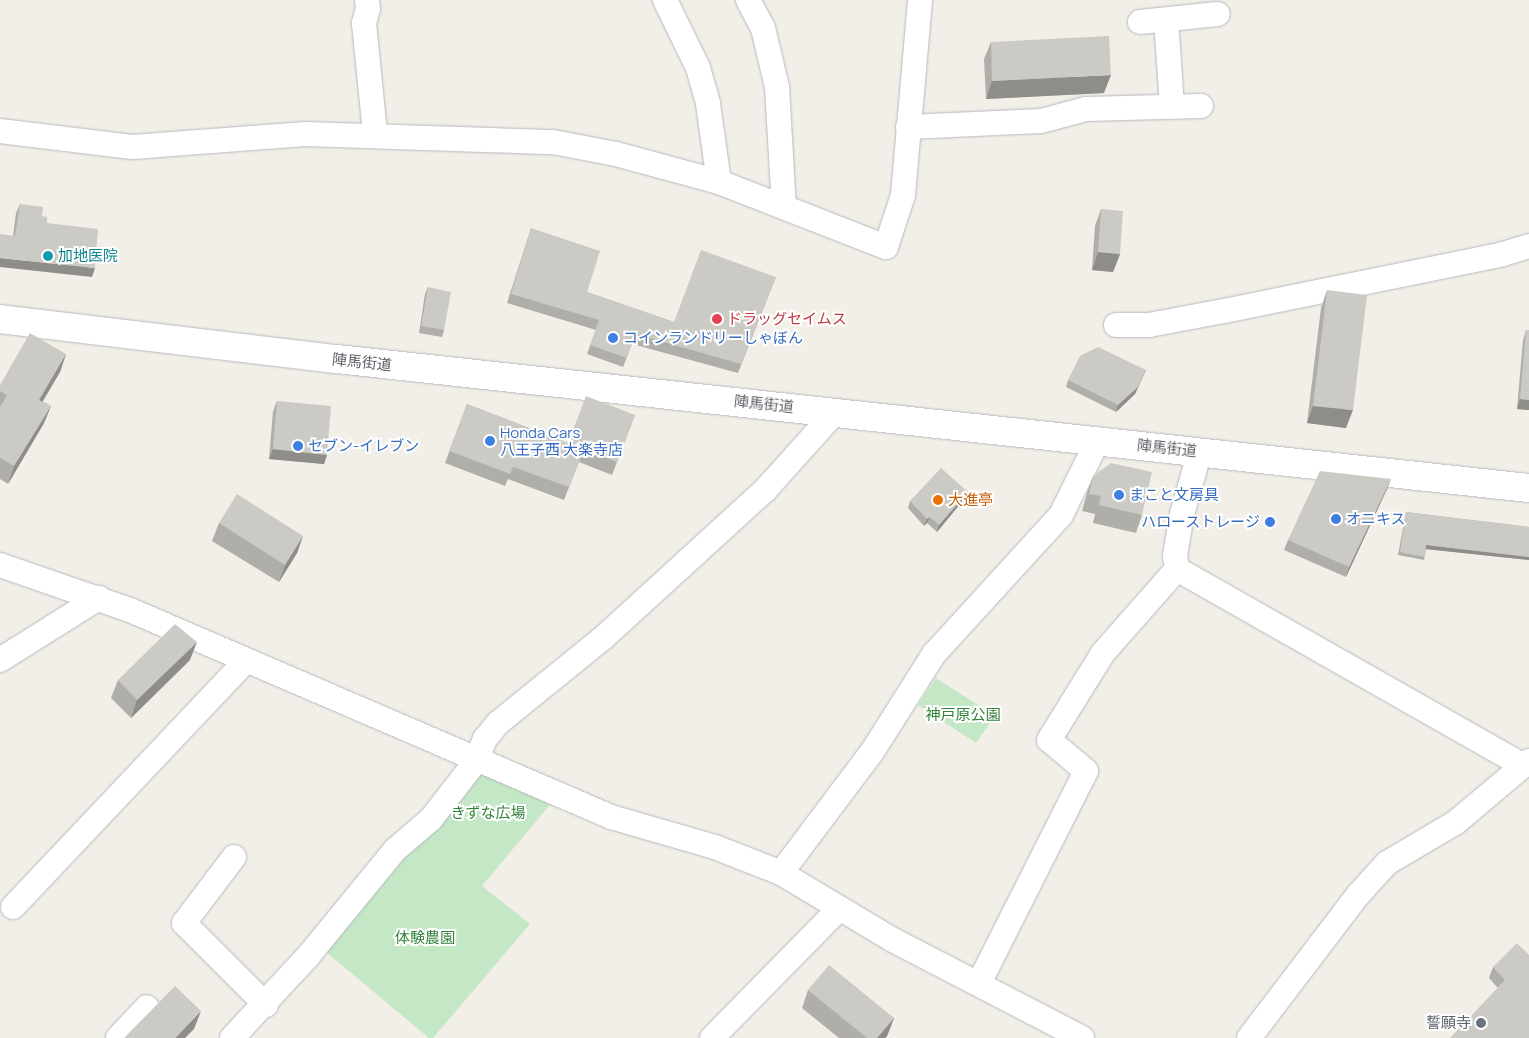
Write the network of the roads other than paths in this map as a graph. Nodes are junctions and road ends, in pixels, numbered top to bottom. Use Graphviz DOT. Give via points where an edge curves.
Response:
graph roads {
  1 [pos="367,0"];
  2 [pos="665,0"];
  3 [pos="748,0"];
  4 [pos="920,0"];
  5 [pos="1218,14"];
  6 [pos="1166,20"];
  7 [pos="1140,22"];
  8 [pos="1172,106"];
  9 [pos="1201,106"];
  10 [pos="908,127"];
  11 [pos="0,131"];
  12 [pos="375,134"];
  13 [pos="720,182"];
  14 [pos="784,208"];
  15 [pos="1529,246"];
  16 [pos="0,319"];
  17 [pos="1116,325"];
  18 [pos="835,412"];
  19 [pos="1098,440"];
  20 [pos="1200,451"];
  21 [pos="1529,488"];
  22 [pos="2,568"];
  23 [pos="1177,569"];
  24 [pos="99,598"];
  25 [pos="0,660"];
  26 [pos="246,662"];
  27 [pos="476,761"];
  28 [pos="1526,763"];
  29 [pos="234,857"];
  30 [pos="781,873"];
  31 [pos="13,907"];
  32 [pos="838,910"];
  33 [pos="979,983"];
  34 [pos="266,1005"];
  35 [pos="147,1007"];
  36 [pos="118,1038"];
  37 [pos="232,1038"];
  38 [pos="712,1038"];
  39 [pos="1082,1038"];
  40 [pos="1250,1038"];
  1 -- 12 [label="street" via="364,23"];
  2 -- 13 [label="street" via="700,78 708,104"];
  3 -- 14 [label="street" via="763,28 777,87"];
  4 -- 10 [label="street"];
  5 -- 6 [label="street"];
  6 -- 7 [label="street"];
  6 -- 8 [label="street"];
  8 -- 9 [label="street"];
  8 -- 10 [label="street" via="1086,109 1041,121"];
  10 -- 14 [label="street" via="903,195 886,248"];
  11 -- 12 [label="street" via="132,147 306,134"];
  12 -- 13 [label="street" via="553,142 616,154"];
  13 -- 14 [label="street"];
  15 -- 17 [label="street" via="1224,311 1149,325"];
  16 -- 18 [label="main road, 陣馬街道"];
  18 -- 19 [label="main road, 陣馬街道"];
  18 -- 27 [label="street" via="766,489 603,638 498,723 484,739"];
  19 -- 20 [label="main road, 陣馬街道"];
  19 -- 30 [label="street" via="1060,515 934,654 872,752"];
  20 -- 21 [label="main road, 陣馬街道"];
  20 -- 23 [label="street" via="1182,514 1175,556"];
  22 -- 24 [label="street"];
  23 -- 28 [label="street"];
  23 -- 33 [label="street" via="1103,653 1049,740 1086,772"];
  24 -- 25 [label="street"];
  24 -- 26 [label="street"];
  26 -- 27 [label="street"];
  26 -- 31 [label="street"];
  27 -- 30 [label="street" via="611,817 715,847"];
  27 -- 34 [label="street" via="431,819 395,850"];
  28 -- 40 [label="street" via="1455,824 1386,863 1352,902"];
  29 -- 34 [label="street" via="184,923"];
  30 -- 32 [label="street"];
  32 -- 33 [label="street"];
  32 -- 38 [label="street"];
  33 -- 39 [label="street"];
  34 -- 37 [label="street"];
  35 -- 36 [label="street"];
}
